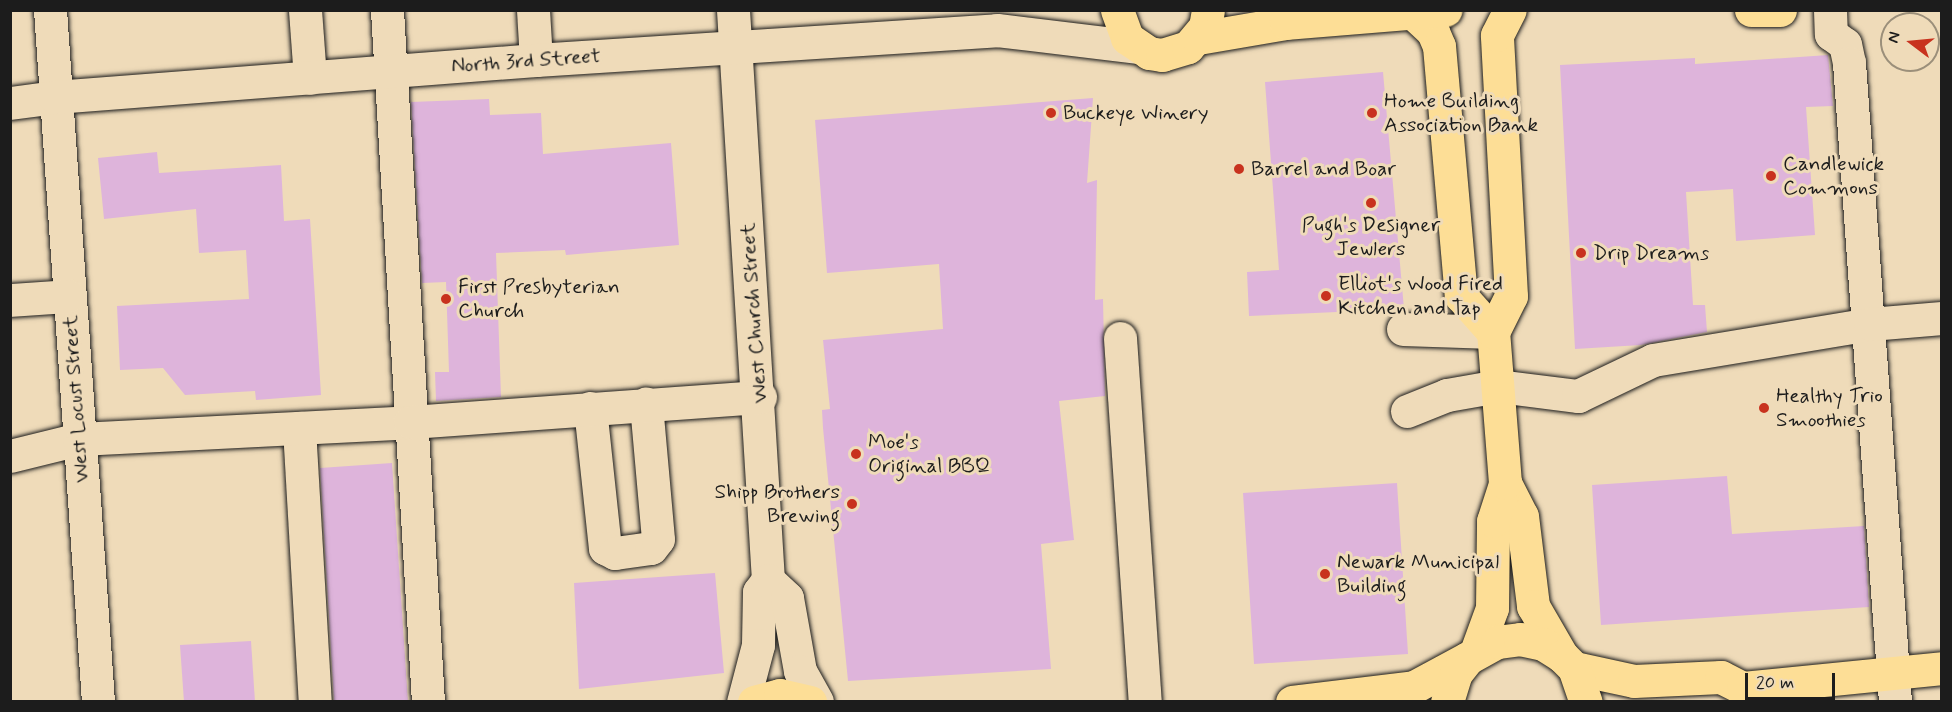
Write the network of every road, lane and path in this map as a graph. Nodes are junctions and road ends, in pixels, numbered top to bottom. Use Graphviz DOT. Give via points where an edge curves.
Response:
graph roads {
  1 [pos="50,10"];
  2 [pos="305,10"];
  3 [pos="387,10"];
  4 [pos="533,10"];
  5 [pos="733,10"];
  6 [pos="1034,10"];
  7 [pos="1117,10"];
  8 [pos="1751,10"];
  9 [pos="1780,10"];
  10 [pos="1830,10"];
  11 [pos="1430,12"];
  12 [pos="1507,15"];
  13 [pos="935,22"];
  14 [pos="1203,24"];
  15 [pos="997,30"];
  16 [pos="736,47"];
  17 [pos="1137,47"];
  18 [pos="536,60"];
  19 [pos="391,72"];
  20 [pos="310,78"];
  21 [pos="55,97"];
  22 [pos="10,104"];
  23 [pos="69,296"];
  24 [pos="10,300"];
  25 [pos="1941,318"];
  26 [pos="1870,324"];
  27 [pos="1403,329"];
  28 [pos="1493,332"];
  29 [pos="1120,338"];
  30 [pos="1498,386"];
  31 [pos="760,397"];
  32 [pos="646,404"];
  33 [pos="590,408"];
  34 [pos="1407,411"];
  35 [pos="410,422"];
  36 [pos="299,428"];
  37 [pos="79,439"];
  38 [pos="10,456"];
  39 [pos="1504,483"];
  40 [pos="768,580"];
  41 [pos="1472,655"];
  42 [pos="1568,662"];
  43 [pos="1941,668"];
  44 [pos="1894,686"];
  45 [pos="1736,695"];
  46 [pos="98,702"];
  47 [pos="315,702"];
  48 [pos="428,702"];
  49 [pos="743,702"];
  50 [pos="754,702"];
  51 [pos="810,702"];
  52 [pos="817,702"];
  53 [pos="1145,702"];
  54 [pos="1292,702"];
  55 [pos="1447,702"];
  56 [pos="1586,702"];
  1 -- 21 [label="street, West Locust Street"];
  2 -- 20 [label="street"];
  3 -- 19 [label="street"];
  4 -- 18 [label="street"];
  5 -- 16 [label="street, West Church Street"];
  6 -- 15 [label="street, North 3rd Street"];
  7 -- 17 [label="main road" via="1120,27"];
  8 -- 9 [label="main road"];
  10 -- 26 [label="street" via="1831,34 1845,44 1849,63"];
  11 -- 14 [label="main road" via="1286,23"];
  11 -- 28 [label="main road" via="1439,46 1461,296"];
  12 -- 28 [label="main road" via="1497,35 1497,69 1511,296"];
  13 -- 15 [label="street, North 3rd Street"];
  13 -- 16 [label="street, North 3rd Street"];
  14 -- 17 [label="main road" via="1176,53 1149,53"];
  15 -- 17 [label="street, North 3rd Street"];
  16 -- 18 [label="street, North 3rd Street"];
  16 -- 31 [label="street, West Church Street"];
  18 -- 19 [label="street, North 3rd Street"];
  19 -- 20 [label="street, North 3rd Street"];
  19 -- 35 [label="street"];
  20 -- 21 [label="street, North 3rd Street"];
  21 -- 22 [label="street, North 3rd Street"];
  21 -- 23 [label="street, West Locust Street"];
  23 -- 24 [label="street"];
  23 -- 37 [label="street, West Locust Street"];
  25 -- 26 [label="street"];
  26 -- 30 [label="street" via="1653,360 1578,396"];
  26 -- 44 [label="street"];
  27 -- 28 [label="street"];
  28 -- 30 [label="main road"];
  29 -- 53 [label="street"];
  30 -- 34 [label="street" via="1447,395"];
  30 -- 39 [label="main road"];
  31 -- 32 [label="street"];
  31 -- 40 [label="street, West Church Street"];
  32 -- 33 [label="street"];
  32 -- 33 [label="street" via="658,539 651,548 615,553 605,548"];
  33 -- 35 [label="street"];
  35 -- 36 [label="street"];
  35 -- 48 [label="street"];
  36 -- 37 [label="street"];
  36 -- 47 [label="street"];
  37 -- 38 [label="street"];
  37 -- 46 [label="street, West Locust Street"];
  39 -- 41 [label="main road" via="1493,521 1492,608"];
  39 -- 42 [label="main road" via="1522,516 1533,606"];
  40 -- 49 [label="street, West Church Street" via="759,592 758,645"];
  40 -- 52 [label="street" via="787,598 800,671"];
  41 -- 42 [label="main road" via="1497,642 1520,639 1543,644"];
  41 -- 54 [label="main road" via="1414,687"];
  41 -- 55 [label="main road" via="1456,673"];
  42 -- 45 [label="main road" via="1634,681 1721,677"];
  42 -- 56 [label="main road"];
  43 -- 44 [label="main road"];
  44 -- 45 [label="main road"];
  50 -- 51 [label="main road" via="780,695"];
}
